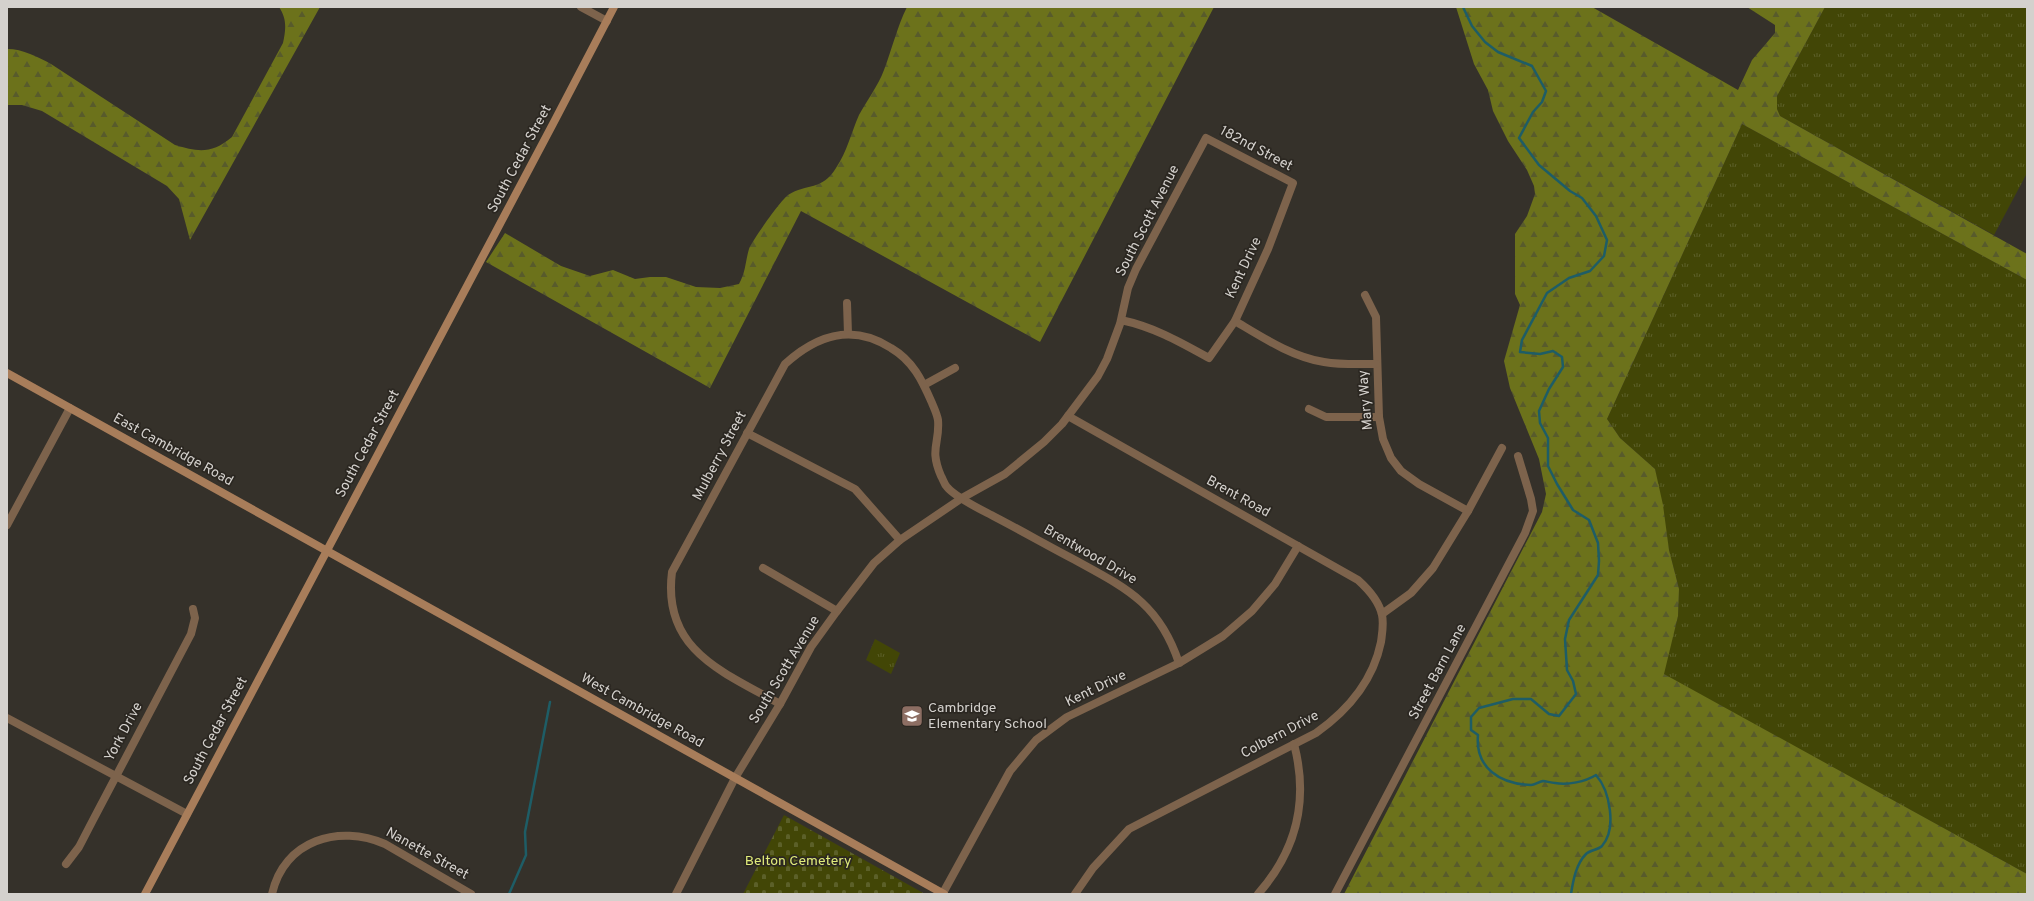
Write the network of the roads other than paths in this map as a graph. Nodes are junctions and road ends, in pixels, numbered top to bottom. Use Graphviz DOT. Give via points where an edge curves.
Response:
graph roads {
  1 [pos="581,7"];
  2 [pos="614,7"];
  3 [pos="607,21"];
  4 [pos="1206,138"];
  5 [pos="1293,183"];
  6 [pos="1365,295"];
  7 [pos="847,303"];
  8 [pos="1121,320"];
  9 [pos="1235,321"];
  10 [pos="848,334"];
  11 [pos="785,364"];
  12 [pos="1376,364"];
  13 [pos="955,368"];
  14 [pos="7,373"];
  15 [pos="924,385"];
  16 [pos="70,408"];
  17 [pos="1309,409"];
  18 [pos="1068,416"];
  19 [pos="1379,417"];
  20 [pos="747,433"];
  21 [pos="1502,448"];
  22 [pos="1518,456"];
  23 [pos="962,498"];
  24 [pos="1468,511"];
  25 [pos="7,525"];
  26 [pos="900,540"];
  27 [pos="1298,546"];
  28 [pos="326,550"];
  29 [pos="763,568"];
  30 [pos="193,609"];
  31 [pos="837,611"];
  32 [pos="1382,614"];
  33 [pos="1179,663"];
  34 [pos="780,704"];
  35 [pos="7,718"];
  36 [pos="1294,744"];
  37 [pos="116,776"];
  38 [pos="735,778"];
  39 [pos="187,814"];
  40 [pos="66,864"];
  41 [pos="145,894"];
  42 [pos="272,894"];
  43 [pos="471,894"];
  44 [pos="676,894"];
  45 [pos="944,894"];
  46 [pos="1075,894"];
  47 [pos="1258,894"];
  48 [pos="1335,894"];
  1 -- 3 [label="street"];
  2 -- 3 [label="street, South Cedar Street"];
  3 -- 28 [label="street, South Cedar Street"];
  4 -- 5 [label="street, 182nd Street"];
  4 -- 8 [label="street, South Scott Avenue" via="1136,269 1128,288"];
  5 -- 9 [label="street, Kent Drive" via="1268,249"];
  6 -- 12 [label="street, Mary Way" via="1376,317"];
  7 -- 10 [label="street"];
  8 -- 9 [label="street, Kent Drive" via="1168,335 1209,358"];
  8 -- 18 [label="street, South Scott Avenue" via="1112,348 1098,376"];
  9 -- 12 [label="street" via="1299,355 1324,362"];
  10 -- 11 [label="street, Brentwood Drive" via="824,338 800,350"];
  10 -- 15 [label="street, Brentwood Drive" via="864,336 890,347 910,363"];
  11 -- 20 [label="street, Mulberry Street"];
  12 -- 19 [label="street, Mary Way"];
  13 -- 15 [label="street"];
  14 -- 16 [label="street, East Cambridge Road"];
  15 -- 23 [label="street, Brentwood Drive" via="938,418 934,453 936,464 947,487"];
  16 -- 25 [label="street"];
  16 -- 28 [label="street, East Cambridge Road"];
  17 -- 19 [label="street" via="1326,417"];
  18 -- 23 [label="street, South Scott Avenue" via="1044,442 1010,470"];
  18 -- 27 [label="street, Brent Road"];
  19 -- 24 [label="street, Mary Way" via="1383,439 1391,458 1401,471"];
  20 -- 26 [label="street" via="855,489"];
  20 -- 34 [label="street, Mulberry Street" via="672,572 671,597 678,622 689,644 697,653 717,668"];
  21 -- 24 [label="street"];
  22 -- 48 [label="street, Street Barn Lane" via="1533,511 1525,533"];
  23 -- 26 [label="street, South Scott Avenue"];
  23 -- 33 [label="street, Brentwood Drive" via="1123,586 1149,609 1160,623"];
  24 -- 32 [label="street" via="1424,580"];
  26 -- 31 [label="street, South Scott Avenue" via="874,563"];
  27 -- 32 [label="street, Brent Road" via="1358,580 1370,592"];
  27 -- 33 [label="street, Kent Drive" via="1275,584 1252,611 1223,636"];
  28 -- 38 [label="street, West Cambridge Road"];
  28 -- 39 [label="street, South Cedar Street"];
  29 -- 31 [label="street"];
  30 -- 37 [label="street, York Drive" via="195,618 191,634"];
  31 -- 34 [label="street, South Scott Avenue" via="811,647"];
  32 -- 36 [label="street, Colbern Drive" via="1380,647 1358,693 1332,722"];
  33 -- 45 [label="street, Kent Drive" via="1067,718 1036,740 1010,771"];
  34 -- 38 [label="street, South Scott Avenue"];
  35 -- 37 [label="street"];
  36 -- 46 [label="street, Colbern Drive" via="1129,828 1093,868"];
  36 -- 47 [label="street" via="1301,777 1295,831 1280,866"];
  37 -- 39 [label="street"];
  37 -- 40 [label="street, York Drive" via="79,847"];
  38 -- 44 [label="street, South Scott Avenue"];
  38 -- 45 [label="street, West Cambridge Road"];
  39 -- 41 [label="street, South Cedar Street"];
  42 -- 43 [label="street, Nanette Street" via="278,877 296,854 320,840 345,834 385,844"];
}
